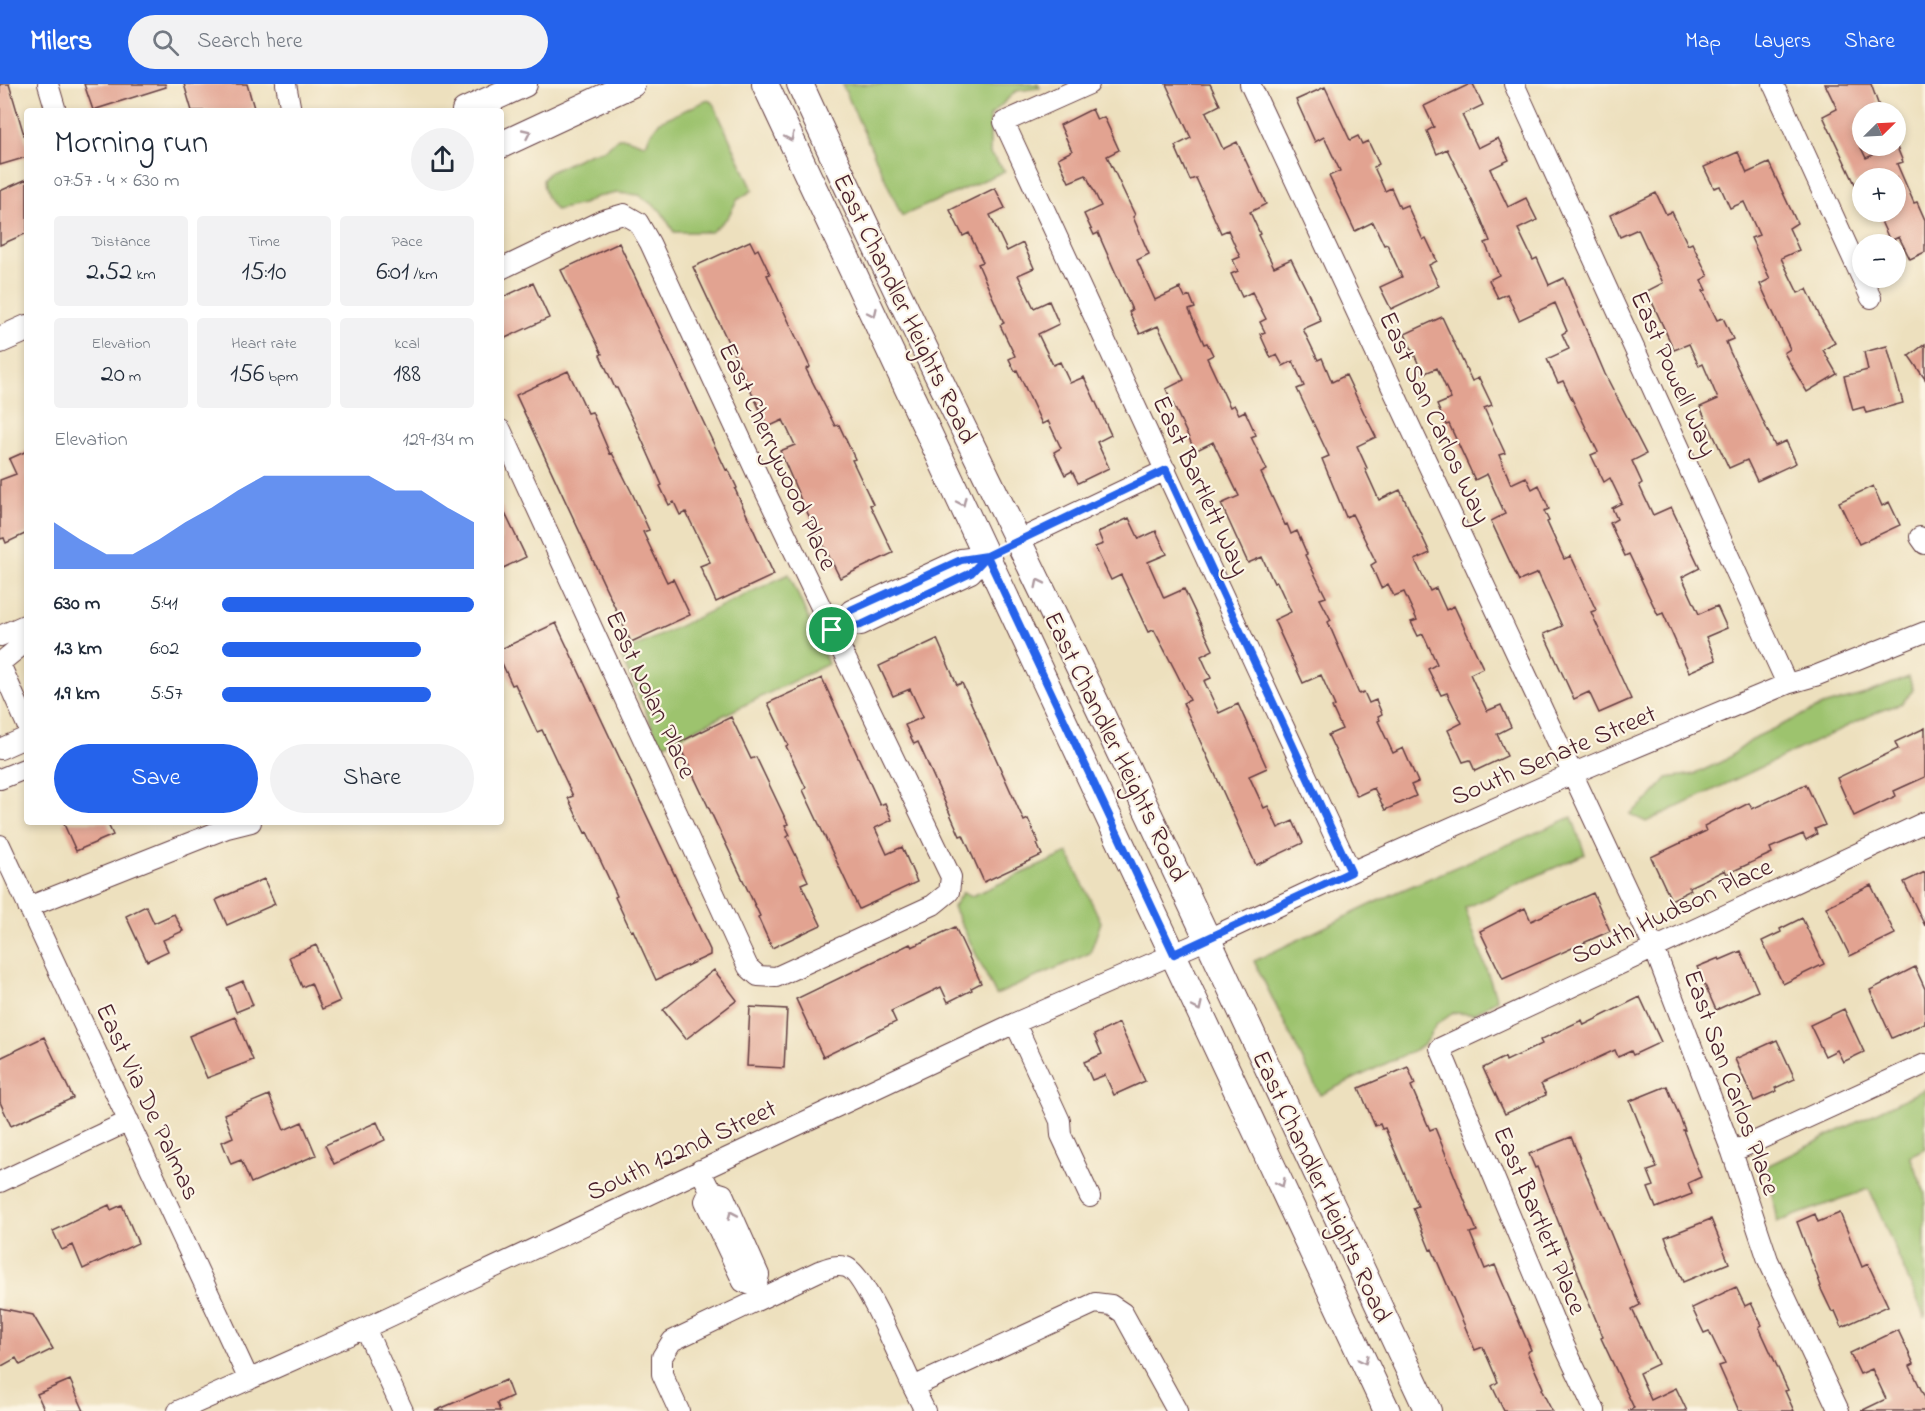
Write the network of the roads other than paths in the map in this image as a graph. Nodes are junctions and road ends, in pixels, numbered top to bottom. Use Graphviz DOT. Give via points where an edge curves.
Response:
graph roads {
  1 [pos="48,84"];
  2 [pos="286,84"];
  3 [pos="524,84"];
  4 [pos="632,84"];
  5 [pos="765,84"];
  6 [pos="800,84"];
  7 [pos="1089,84"];
  8 [pos="1250,84"];
  9 [pos="1514,84"];
  10 [pos="1773,84"];
  11 [pos="55,108"];
  12 [pos="290,108"];
  13 [pos="472,108"];
  14 [pos="504,144"];
  15 [pos="504,268"];
  16 [pos="1871,298"];
  17 [pos="24,329"];
  18 [pos="0,340"];
  19 [pos="504,437"];
  20 [pos="1166,470"];
  21 [pos="1019,540"];
  22 [pos="987,556"];
  23 [pos="24,625"];
  24 [pos="832,630"];
  25 [pos="1925,632"];
  26 [pos="0,636"];
  27 [pos="24,643"];
  28 [pos="0,663"];
  29 [pos="1787,684"];
  30 [pos="24,718"];
  31 [pos="24,738"];
  32 [pos="0,749"];
  33 [pos="24,769"];
  34 [pos="1574,773"];
  35 [pos="0,780"];
  36 [pos="1925,822"];
  37 [pos="240,825"];
  38 [pos="0,845"];
  39 [pos="1351,872"];
  40 [pos="949,892"];
  41 [pos="28,907"];
  42 [pos="1208,939"];
  43 [pos="1654,948"];
  44 [pos="1174,954"];
  45 [pos="1015,1023"];
  46 [pos="1440,1048"];
  47 [pos="1925,1064"];
  48 [pos="129,1121"];
  49 [pos="1732,1152"];
  50 [pos="700,1170"];
  51 [pos="0,1182"];
  52 [pos="1090,1197"];
  53 [pos="758,1293"];
  54 [pos="365,1328"];
  55 [pos="249,1380"];
  56 [pos="912,1387"];
  57 [pos="178,1411"];
  58 [pos="404,1411"];
  59 [pos="679,1411"];
  60 [pos="925,1411"];
  61 [pos="1177,1411"];
  62 [pos="1387,1411"];
  63 [pos="1428,1411"];
  64 [pos="1595,1411"];
  65 [pos="1839,1411"];
  1 -- 11 [label="street"];
  2 -- 12 [label="street"];
  3 -- 13 [label="main road"];
  14 -- 4 [label="main road, one-way"];
  5 -- 22 [label="main road, East Chandler Heights Road, one-way"];
  6 -- 21 [label="main road, East Chandler Heights Road" via="857,211"];
  7 -- 20 [label="street, East Bartlett Way" via="1004,122"];
  8 -- 34 [label="street, East San Carlos Way"];
  9 -- 29 [label="street, East Powell Way"];
  10 -- 16 [label="street"];
  15 -- 24 [label="street, East Cherrywood Place" via="603,220 624,214 638,222"];
  17 -- 18 [label="main road"];
  19 -- 40 [label="street, East Nolan Place" via="748,968 758,976 776,977 933,905"];
  20 -- 21 [label="street"];
  20 -- 39 [label="street, East Bartlett Way"];
  21 -- 22 [label="main road"];
  42 -- 21 [label="main road, East Chandler Heights Road, one-way"];
  22 -- 24 [label="street" via="971,573 908,593 861,625"];
  22 -- 44 [label="main road, East Chandler Heights Road"];
  23 -- 26 [label="street"];
  24 -- 40 [label="street, East Cherrywood Place" via="951,877"];
  25 -- 29 [label="street, South Senate Street"];
  27 -- 28 [label="street"];
  28 -- 30 [label="street"];
  29 -- 34 [label="street, South Senate Street"];
  31 -- 32 [label="street"];
  33 -- 35 [label="street"];
  34 -- 39 [label="street, South Senate Street"];
  34 -- 43 [label="street, East San Carlos Place"];
  36 -- 43 [label="street, South Hudson Place"];
  37 -- 41 [label="street"];
  38 -- 41 [label="street, East Via De Palmas"];
  39 -- 42 [label="street, South Senate Street"];
  41 -- 48 [label="street, East Via De Palmas"];
  42 -- 44 [label="street, South 122nd Street"];
  42 -- 63 [label="main road, East Chandler Heights Road"];
  43 -- 46 [label="street, South Hudson Place"];
  43 -- 49 [label="street, East San Carlos Place"];
  44 -- 45 [label="street, South 122nd Street"];
  44 -- 62 [label="main road, East Chandler Heights Road, one-way"];
  45 -- 50 [label="street, South 122nd Street"];
  45 -- 52 [label="street"];
  46 -- 64 [label="street, East Bartlett Place"];
  47 -- 49 [label="street"];
  48 -- 51 [label="street"];
  48 -- 55 [label="street, East Via De Palmas"];
  49 -- 65 [label="street, East San Carlos Place" via="1768,1260"];
  50 -- 53 [label="street" via="710,1190 723,1194 734,1242 759,1275"];
  50 -- 54 [label="street, South 122nd Street"];
  53 -- 56 [label="street" via="837,1265 848,1267 866,1288"];
  53 -- 59 [label="street" via="672,1341 662,1357 662,1374"];
  54 -- 55 [label="street, South 122nd Street"];
  54 -- 58 [label="street"];
  55 -- 57 [label="street, South 122nd Street"];
  56 -- 60 [label="street"];
  56 -- 61 [label="street" via="1095,1303 1111,1305 1123,1313"];
}
